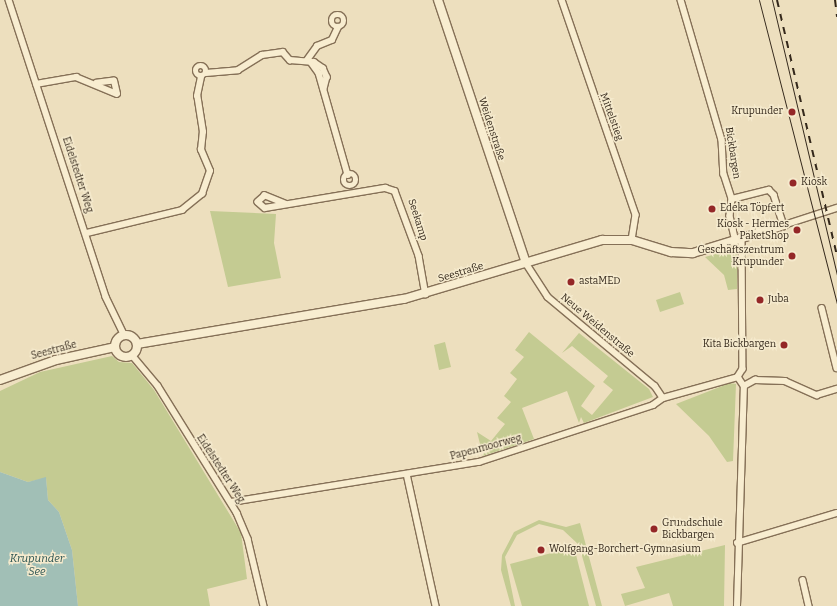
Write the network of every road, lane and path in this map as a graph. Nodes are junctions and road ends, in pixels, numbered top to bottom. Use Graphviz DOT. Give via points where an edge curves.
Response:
graph roads {
  1 [pos="9,0"];
  2 [pos="438,0"];
  3 [pos="562,0"];
  4 [pos="681,0"];
  5 [pos="338,28"];
  6 [pos="307,60"];
  7 [pos="206,73"];
  8 [pos="201,77"];
  9 [pos="97,83"];
  10 [pos="36,84"];
  11 [pos="348,175"];
  12 [pos="350,186"];
  13 [pos="352,193"];
  14 [pos="732,199"];
  15 [pos="286,204"];
  16 [pos="837,208"];
  17 [pos="784,225"];
  18 [pos="87,233"];
  19 [pos="632,240"];
  20 [pos="739,240"];
  21 [pos="526,263"];
  22 [pos="426,294"];
  23 [pos="822,308"];
  24 [pos="124,334"];
  25 [pos="137,344"];
  26 [pos="115,348"];
  27 [pos="132,355"];
  28 [pos="837,368"];
  29 [pos="738,377"];
  30 [pos="0,380"];
  31 [pos="744,386"];
  32 [pos="837,389"];
  33 [pos="663,398"];
  34 [pos="407,474"];
  35 [pos="232,502"];
  36 [pos="837,513"];
  37 [pos="737,543"];
  38 [pos="803,580"];
  39 [pos="264,606"];
  40 [pos="436,606"];
  41 [pos="737,606"];
  42 [pos="809,606"];
  1 -- 10 [label="street, Eidelstedter Weg"];
  2 -- 21 [label="street, Weidenstraße"];
  3 -- 19 [label="street, Mittelstieg" via="636,215"];
  4 -- 14 [label="street, Bickbargen" via="710,93 724,149 724,174"];
  5 -- 6 [label="street" via="332,40 316,46"];
  6 -- 7 [label="street" via="290,60 283,52 262,55 238,70"];
  6 -- 11 [label="street" via="325,72 324,90"];
  7 -- 8 [label="street"];
  7 -- 8 [label="street" via="204,66 198,66 196,72"];
  8 -- 18 [label="street" via="197,96 203,132 201,150 210,171 202,194 182,210"];
  9 -- 10 [label="street" via="76,77"];
  10 -- 18 [label="street, Eidelstedter Weg"];
  11 -- 12 [label="street" via="344,181"];
  11 -- 12 [label="street" via="356,179"];
  12 -- 13 [label="street"];
  13 -- 15 [label="street, Seekamp"];
  13 -- 22 [label="street, Seekamp" via="390,188 399,195 418,256"];
  14 -- 17 [label="street" via="769,190 774,195"];
  14 -- 20 [label="street, Bickbargen" via="730,216"];
  16 -- 17 [label="street, Seestraße"];
  17 -- 20 [label="street, Seestraße"];
  18 -- 24 [label="street, Eidelstedter Weg" via="106,297"];
  19 -- 20 [label="street, Seestraße" via="682,254"];
  19 -- 21 [label="street, Seestraße" via="596,241"];
  20 -- 29 [label="street, Bickbargen" via="743,302 742,369"];
  21 -- 22 [label="street, Seestraße"];
  21 -- 33 [label="street, Neue Weidenstraße" via="548,297 655,386"];
  22 -- 25 [label="street, Seestraße"];
  23 -- 28 [label="street"];
  24 -- 25 [label="street" via="133,336"];
  24 -- 26 [label="street" via="117,339"];
  25 -- 27 [label="street"];
  26 -- 27 [label="street" via="124,357"];
  26 -- 30 [label="street, Seestraße" via="56,360"];
  27 -- 35 [label="street, Eidelstedter Weg" via="154,380"];
  29 -- 31 [label="street"];
  29 -- 33 [label="street, Papenmoorweg"];
  31 -- 32 [label="street" via="755,380 785,381 817,395"];
  31 -- 37 [label="street"];
  33 -- 34 [label="street, Papenmoorweg" via="653,405 484,460"];
  34 -- 35 [label="street, Papenmoorweg"];
  34 -- 40 [label="street"];
  35 -- 39 [label="street, Eidelstedter Weg" via="245,529"];
  36 -- 37 [label="street"];
  37 -- 41 [label="street"];
  38 -- 42 [label="street"];
}
